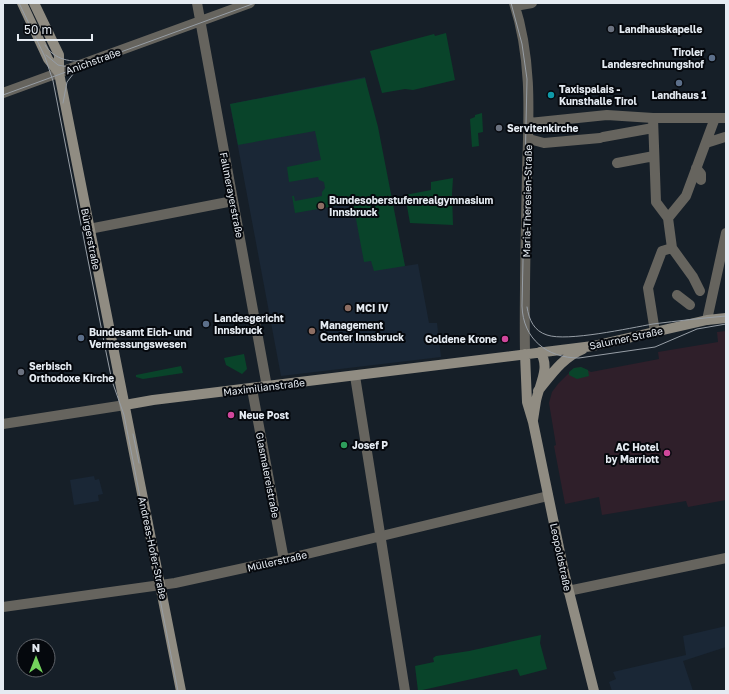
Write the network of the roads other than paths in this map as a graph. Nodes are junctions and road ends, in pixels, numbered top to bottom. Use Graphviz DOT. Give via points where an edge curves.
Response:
graph roads {
  1 [pos="22,3"];
  2 [pos="34,3"];
  3 [pos="197,3"];
  4 [pos="250,3"];
  5 [pos="532,3"];
  6 [pos="514,5"];
  7 [pos="201,21"];
  8 [pos="59,73"];
  9 [pos="3,93"];
  10 [pos="715,118"];
  11 [pos="726,118"];
  12 [pos="529,123"];
  13 [pos="653,123"];
  14 [pos="725,137"];
  15 [pos="529,139"];
  16 [pos="706,143"];
  17 [pos="654,156"];
  18 [pos="617,163"];
  19 [pos="696,168"];
  20 [pos="701,180"];
  21 [pos="233,201"];
  22 [pos="668,218"];
  23 [pos="89,229"];
  24 [pos="726,234"];
  25 [pos="672,248"];
  26 [pos="700,291"];
  27 [pos="677,296"];
  28 [pos="690,304"];
  29 [pos="726,318"];
  30 [pos="708,320"];
  31 [pos="655,332"];
  32 [pos="593,346"];
  33 [pos="540,352"];
  34 [pos="525,354"];
  35 [pos="355,376"];
  36 [pos="267,387"];
  37 [pos="252,389"];
  38 [pos="538,391"];
  39 [pos="125,406"];
  40 [pos="533,422"];
  41 [pos="3,424"];
  42 [pos="548,496"];
  43 [pos="380,537"];
  44 [pos="726,558"];
  45 [pos="284,560"];
  46 [pos="161,586"];
  47 [pos="568,591"];
  48 [pos="3,607"];
  49 [pos="181,691"];
  50 [pos="405,691"];
  51 [pos="594,691"];
  1 -- 8 [label="street, Bürgerstraße" via="48,59"];
  2 -- 8 [label="street, Bürgerstraße" via="59,56"];
  3 -- 7 [label="street, Fallmerayerstraße"];
  4 -- 7 [label="street, Anichstraße"];
  5 -- 6 [label="street"];
  6 -- 12 [label="street, Maria-Theresien-Straße" via="528,68"];
  7 -- 8 [label="street, Anichstraße"];
  7 -- 21 [label="street, Fallmerayerstraße"];
  8 -- 9 [label="street, Anichstraße"];
  8 -- 23 [label="street, Bürgerstraße"];
  10 -- 11 [label="street"];
  10 -- 13 [label="street" via="675,114"];
  10 -- 16 [label="street"];
  12 -- 13 [label="street" via="613,118"];
  12 -- 15 [label="street, Maria-Theresien-Straße"];
  13 -- 15 [label="street" via="604,137 544,143"];
  13 -- 17 [label="street"];
  14 -- 16 [label="street"];
  15 -- 34 [label="street, Maria-Theresien-Straße"];
  16 -- 19 [label="street"];
  17 -- 18 [label="street"];
  17 -- 22 [label="street" via="656,202"];
  19 -- 20 [label="street" via="701,174"];
  19 -- 22 [label="street" via="686,196"];
  21 -- 23 [label="street"];
  21 -- 36 [label="street, Fallmerayerstraße"];
  22 -- 25 [label="street"];
  23 -- 39 [label="street, Bürgerstraße"];
  24 -- 30 [label="street"];
  25 -- 26 [label="street"];
  25 -- 31 [label="street" via="662,251 648,288"];
  27 -- 28 [label="street"];
  29 -- 30 [label="street, Salurner Straße"];
  30 -- 31 [label="street, Salurner Straße"];
  31 -- 32 [label="street, Salurner Straße"];
  32 -- 33 [label="street, Salurner Straße"];
  32 -- 38 [label="street" via="575,352"];
  33 -- 34 [label="street, Salurner Straße"];
  33 -- 38 [label="street, Leopoldstraße" via="543,356 544,371"];
  34 -- 35 [label="street, Maximilianstraße"];
  34 -- 40 [label="street, Leopoldstraße" via="527,402"];
  35 -- 36 [label="street, Maximilianstraße"];
  35 -- 43 [label="street"];
  36 -- 37 [label="street, Maximilianstraße"];
  37 -- 39 [label="street, Maximilianstraße" via="153,400"];
  37 -- 45 [label="street, Glasmalereistraße"];
  38 -- 40 [label="street, Leopoldstraße"];
  39 -- 41 [label="street, Maximilianstraße"];
  39 -- 46 [label="street, Andreas-Hofer-Straße"];
  40 -- 42 [label="street, Leopoldstraße"];
  42 -- 43 [label="street, Müllerstraße"];
  42 -- 47 [label="street, Leopoldstraße"];
  43 -- 45 [label="street, Müllerstraße"];
  43 -- 50 [label="street"];
  44 -- 47 [label="street"];
  45 -- 46 [label="street, Müllerstraße"];
  46 -- 48 [label="street, Müllerstraße"];
  46 -- 49 [label="street, Andreas-Hofer-Straße"];
  47 -- 51 [label="street, Leopoldstraße"];
}
